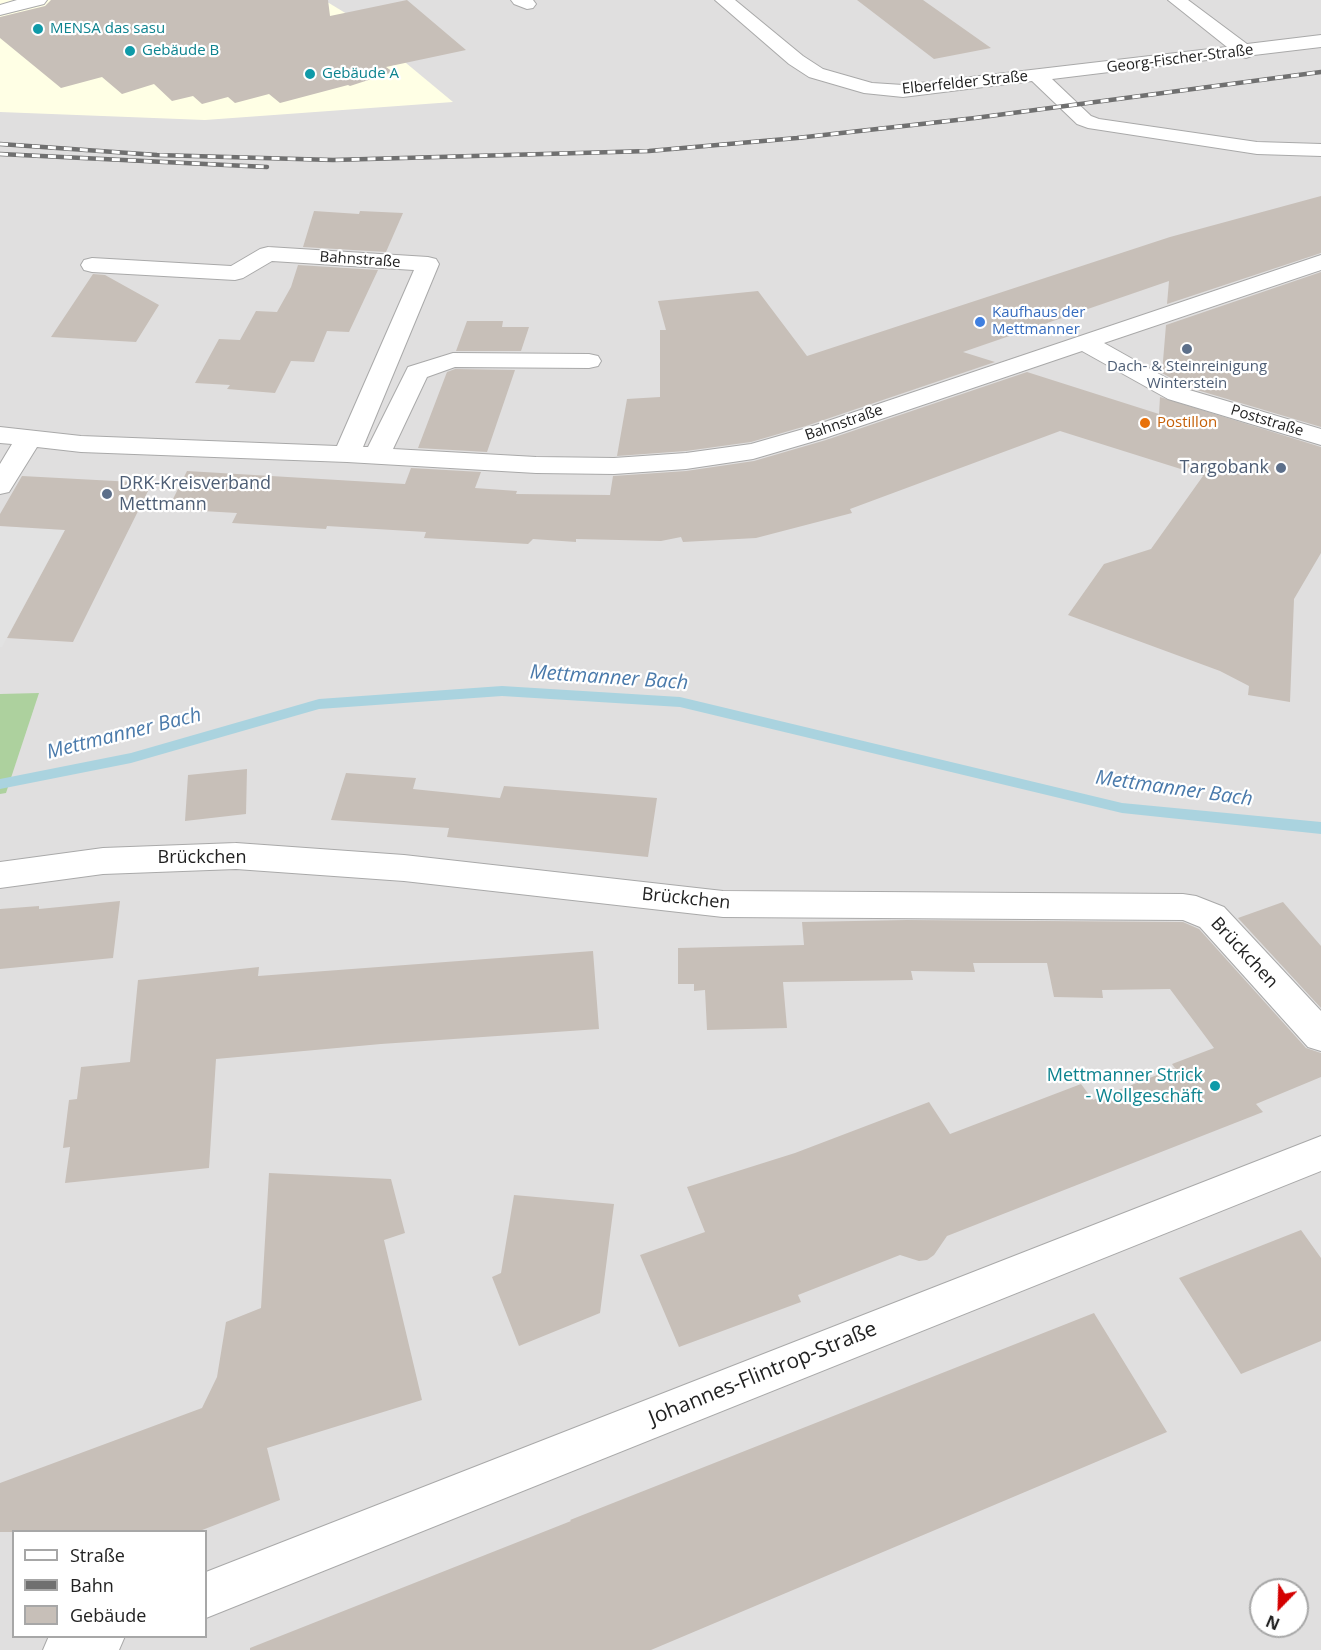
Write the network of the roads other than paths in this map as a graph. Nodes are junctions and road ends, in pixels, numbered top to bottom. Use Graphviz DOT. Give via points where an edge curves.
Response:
graph roads {
  1 [pos="38,0"];
  2 [pos="724,0"];
  3 [pos="1177,0"];
  4 [pos="0,10"];
  5 [pos="1321,41"];
  6 [pos="1246,51"];
  7 [pos="1038,76"];
  8 [pos="1321,150"];
  9 [pos="1321,262"];
  10 [pos="92,265"];
  11 [pos="1084,342"];
  12 [pos="589,361"];
  13 [pos="0,435"];
  14 [pos="1321,437"];
  15 [pos="28,440"];
  16 [pos="347,454"];
  17 [pos="377,456"];
  18 [pos="0,486"];
  19 [pos="0,875"];
  20 [pos="1321,1036"];
  21 [pos="1321,1153"];
  22 [pos="207,1595"];
  23 [pos="96,1638"];
  24 [pos="67,1650"];
  1 -- 4 [label="street"];
  2 -- 7 [label="street, Elberfelder Straße" via="796,60 816,73 847,84 903,91"];
  3 -- 6 [label="street"];
  5 -- 6 [label="street, Georg-Fischer-Straße"];
  6 -- 7 [label="street, Georg-Fischer-Straße"];
  7 -- 8 [label="street, Elberfelder Straße" via="1084,120 1095,124 1257,148"];
  9 -- 11 [label="street, Bahnstraße"];
  10 -- 16 [label="street, Bahnstraße" via="235,273 268,254 428,264"];
  11 -- 14 [label="street, Poststraße" via="1177,393"];
  11 -- 17 [label="street, Bahnstraße" via="753,451 614,466"];
  12 -- 17 [label="street" via="453,360 417,372"];
  13 -- 15 [label="street, Bahnstraße"];
  15 -- 16 [label="street, Bahnstraße"];
  15 -- 18 [label="street"];
  16 -- 17 [label="street, Bahnstraße"];
  19 -- 20 [label="street, Brückchen" via="103,861 236,856 404,868 723,904 1183,907 1212,917"];
  21 -- 22 [label="street, Johannes-Flintrop-Straße"];
  23 -- 24 [label="street"];
}
